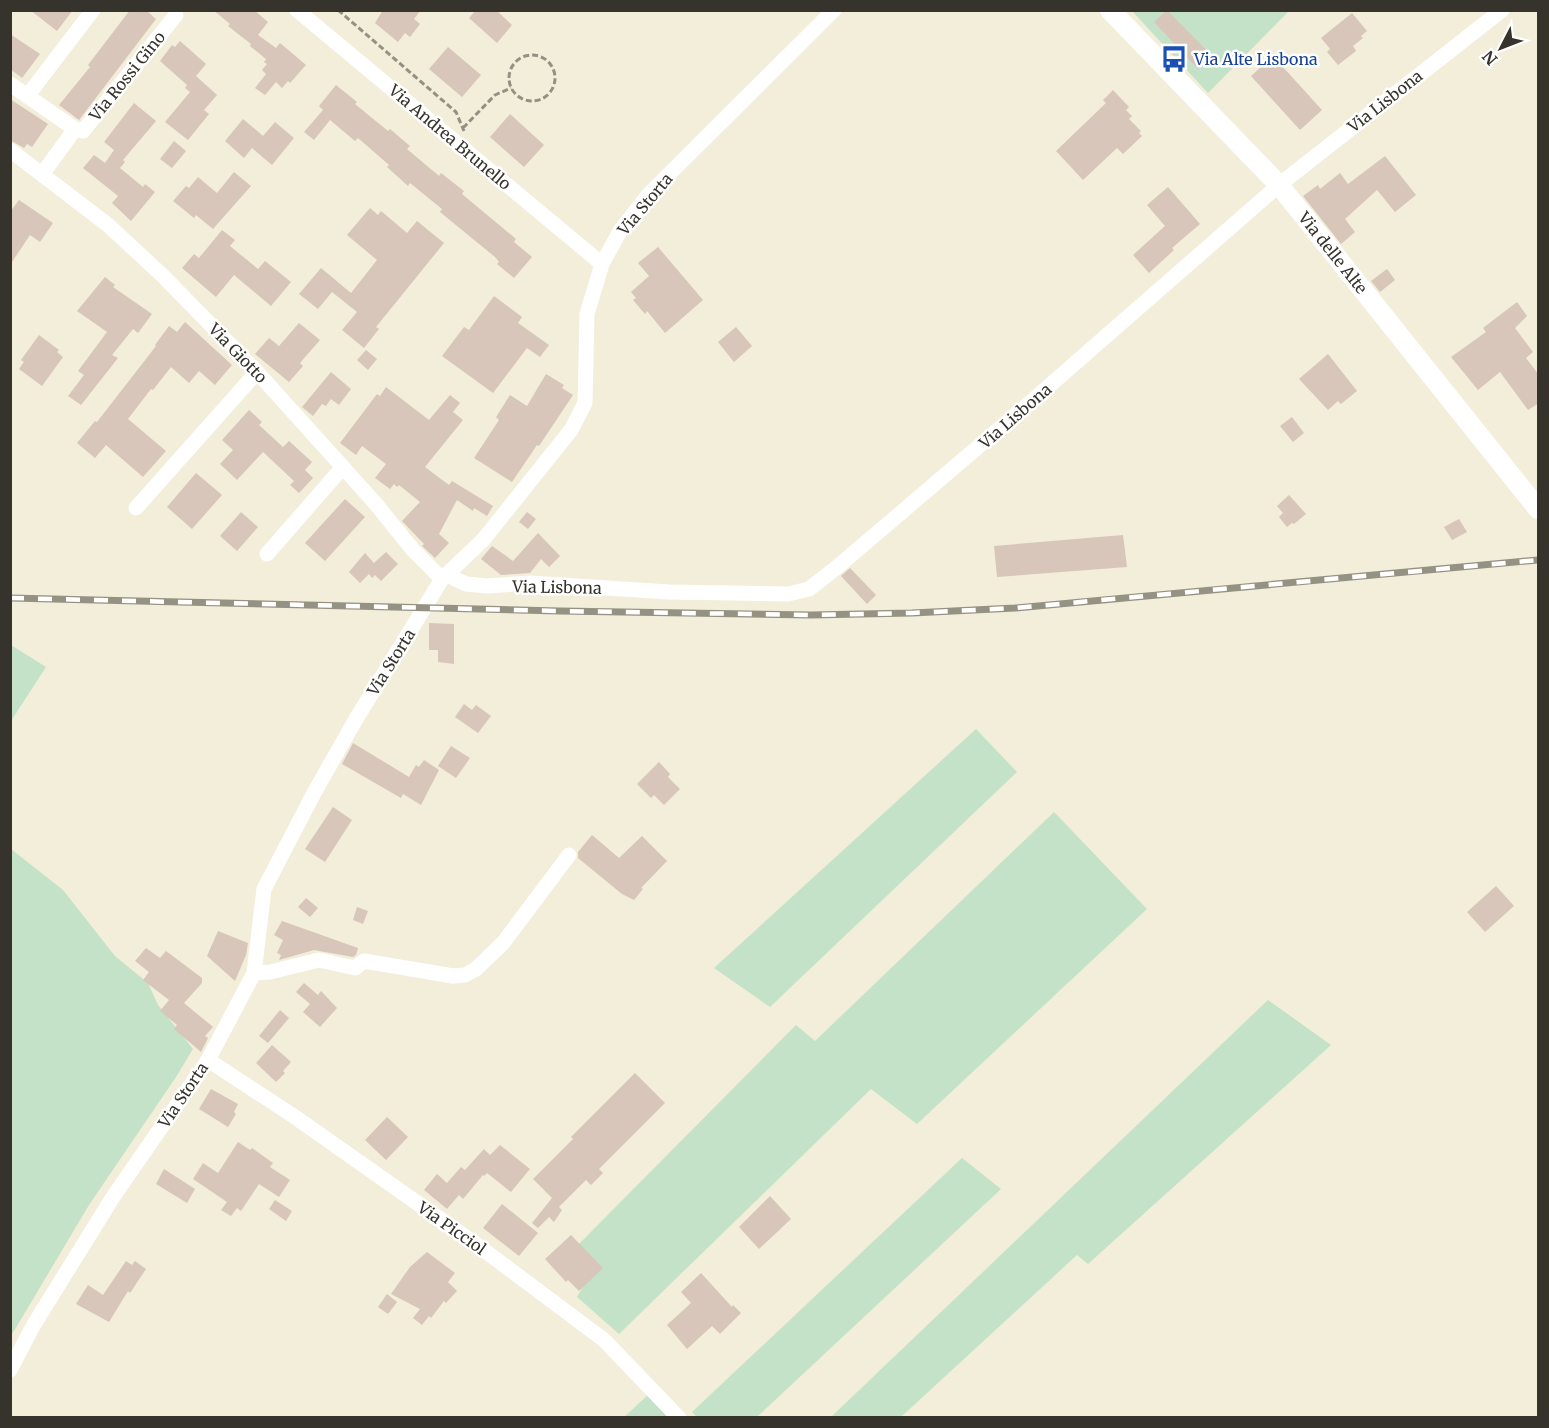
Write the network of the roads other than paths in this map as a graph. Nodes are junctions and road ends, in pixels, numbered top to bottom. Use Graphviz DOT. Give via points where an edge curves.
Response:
graph roads {
  1 [pos="93,10"];
  2 [pos="297,10"];
  3 [pos="834,10"];
  4 [pos="1110,10"];
  5 [pos="1502,10"];
  6 [pos="176,15"];
  7 [pos="10,84"];
  8 [pos="28,95"];
  9 [pos="75,129"];
  10 [pos="10,150"];
  11 [pos="42,173"];
  12 [pos="1279,185"];
  13 [pos="602,264"];
  14 [pos="257,372"];
  15 [pos="343,467"];
  16 [pos="136,508"];
  17 [pos="1539,509"];
  18 [pos="267,554"];
  19 [pos="445,577"];
  20 [pos="569,855"];
  21 [pos="254,973"];
  22 [pos="208,1060"];
  23 [pos="10,1370"];
  24 [pos="679,1418"];
  1 -- 8 [label="street"];
  2 -- 13 [label="street, Via Andrea Brunello"];
  3 -- 13 [label="street, Via Storta" via="649,194 620,231"];
  4 -- 12 [label="street, Via delle Alte"];
  5 -- 12 [label="street, Via Lisbona"];
  6 -- 9 [label="street, Via Rossi Gino" via="83,131"];
  7 -- 8 [label="street"];
  8 -- 9 [label="street"];
  9 -- 11 [label="street"];
  10 -- 11 [label="street, Via Giotto"];
  11 -- 14 [label="street, Via Giotto" via="108,225"];
  12 -- 17 [label="street, Via delle Alte"];
  12 -- 19 [label="street, Via Lisbona" via="809,589 764,594 530,583 487,586"];
  13 -- 19 [label="street, Via Storta" via="587,314 585,403 571,430 531,481 483,540"];
  14 -- 15 [label="street, Via Giotto"];
  14 -- 16 [label="street"];
  15 -- 18 [label="street"];
  15 -- 19 [label="street, Via Giotto" via="413,550"];
  19 -- 21 [label="street, Via Storta" via="356,719 264,890"];
  20 -- 21 [label="street" via="503,943 465,975 364,961 355,968 319,960"];
  21 -- 22 [label="street, Via Storta"];
  22 -- 23 [label="street, Via Storta" via="107,1207"];
  22 -- 24 [label="street, Via Picciol" via="477,1245 604,1340"];
}
